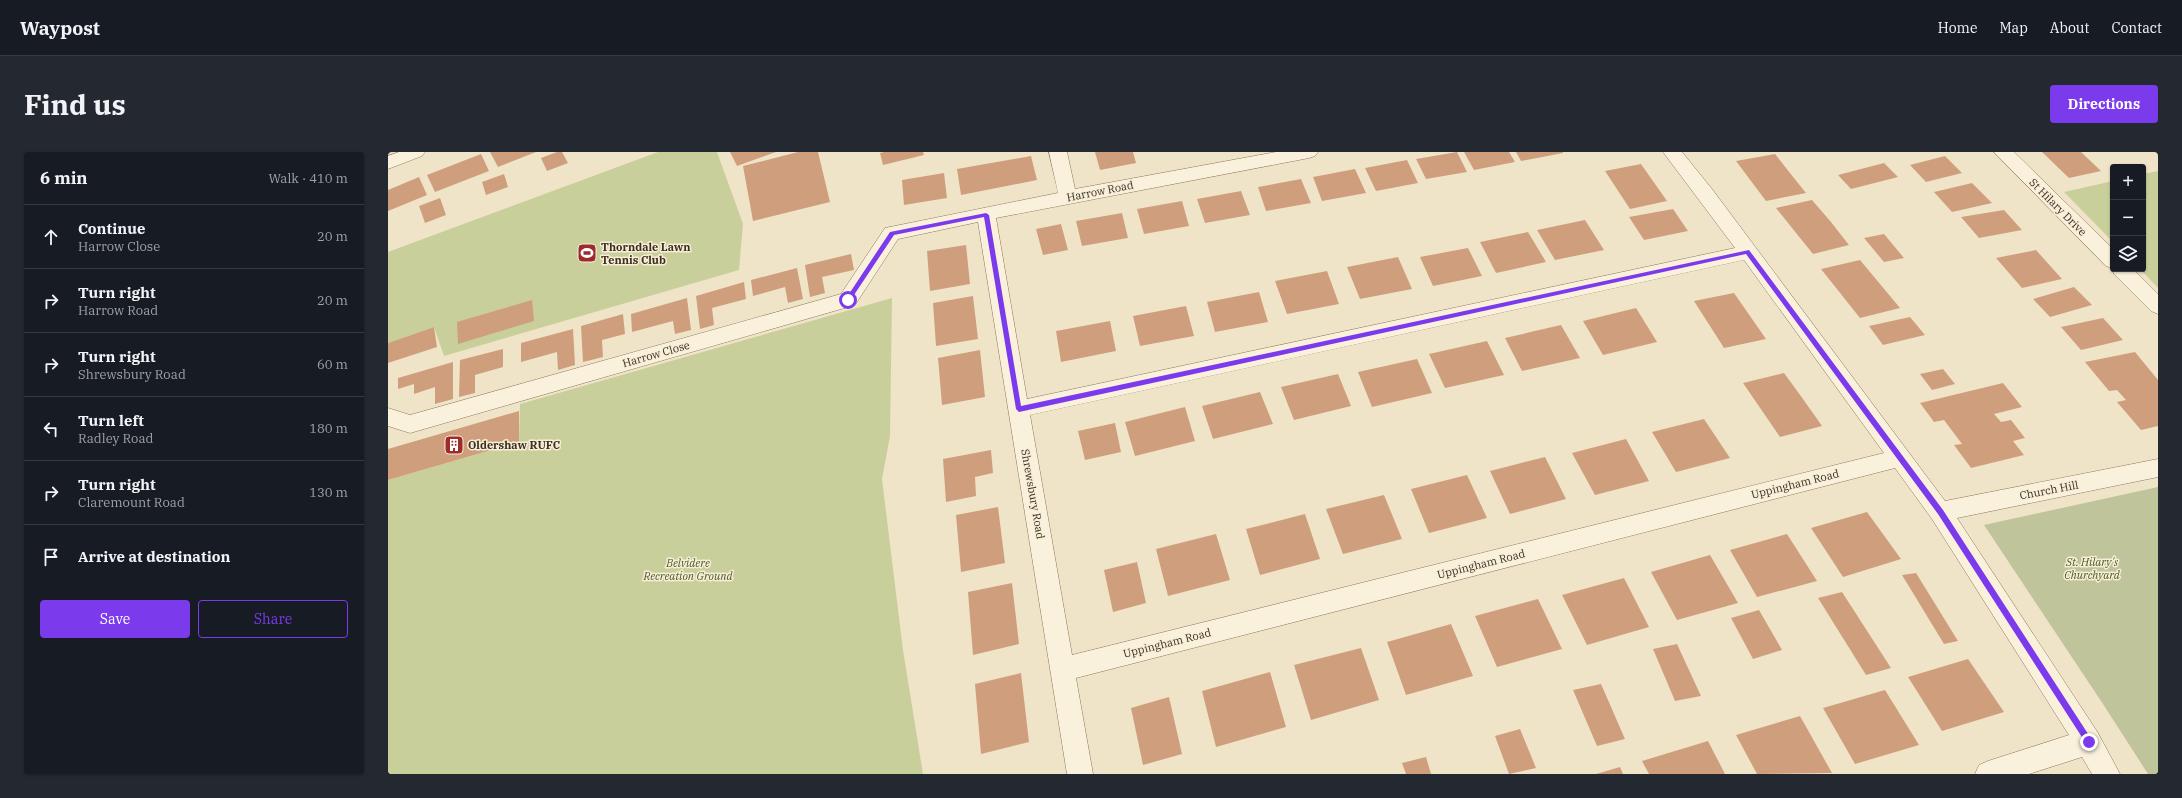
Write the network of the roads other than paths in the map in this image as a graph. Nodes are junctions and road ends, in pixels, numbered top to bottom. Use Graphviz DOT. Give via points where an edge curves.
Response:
graph roads {
  1 [pos="416,152"];
  2 [pos="1058,152"];
  3 [pos="1309,152"];
  4 [pos="1672,152"];
  5 [pos="2003,152"];
  6 [pos="1254,157"];
  7 [pos="388,163"];
  8 [pos="1068,197"];
  9 [pos="986,215"];
  10 [pos="892,233"];
  11 [pos="1747,252"];
  12 [pos="2110,258"];
  13 [pos="2124,272"];
  14 [pos="2158,306"];
  15 [pos="1019,409"];
  16 [pos="388,417"];
  17 [pos="1898,458"];
  18 [pos="2158,468"];
  19 [pos="1940,512"];
  20 [pos="1064,669"];
  21 [pos="2089,742"];
  22 [pos="1080,774"];
  23 [pos="1988,774"];
  24 [pos="2107,774"];
  1 -- 7 [label="street"];
  2 -- 8 [label="street"];
  3 -- 6 [label="street, Harrow Road"];
  4 -- 11 [label="street"];
  5 -- 12 [label="street, St Hilary Drive"];
  6 -- 8 [label="street, Harrow Road"];
  8 -- 9 [label="street, Harrow Road"];
  9 -- 10 [label="street, Harrow Road"];
  9 -- 15 [label="street, Shrewsbury Road"];
  10 -- 16 [label="street, Harrow Close" via="848,300 410,424"];
  11 -- 15 [label="street"];
  11 -- 17 [label="street"];
  13 -- 14 [label="street"];
  15 -- 20 [label="street, Shrewsbury Road"];
  17 -- 19 [label="street"];
  17 -- 20 [label="street, Uppingham Road"];
  18 -- 19 [label="street, Church Hill"];
  19 -- 21 [label="street"];
  20 -- 22 [label="street, Shrewsbury Road"];
  21 -- 23 [label="street"];
  21 -- 24 [label="street"];
}
